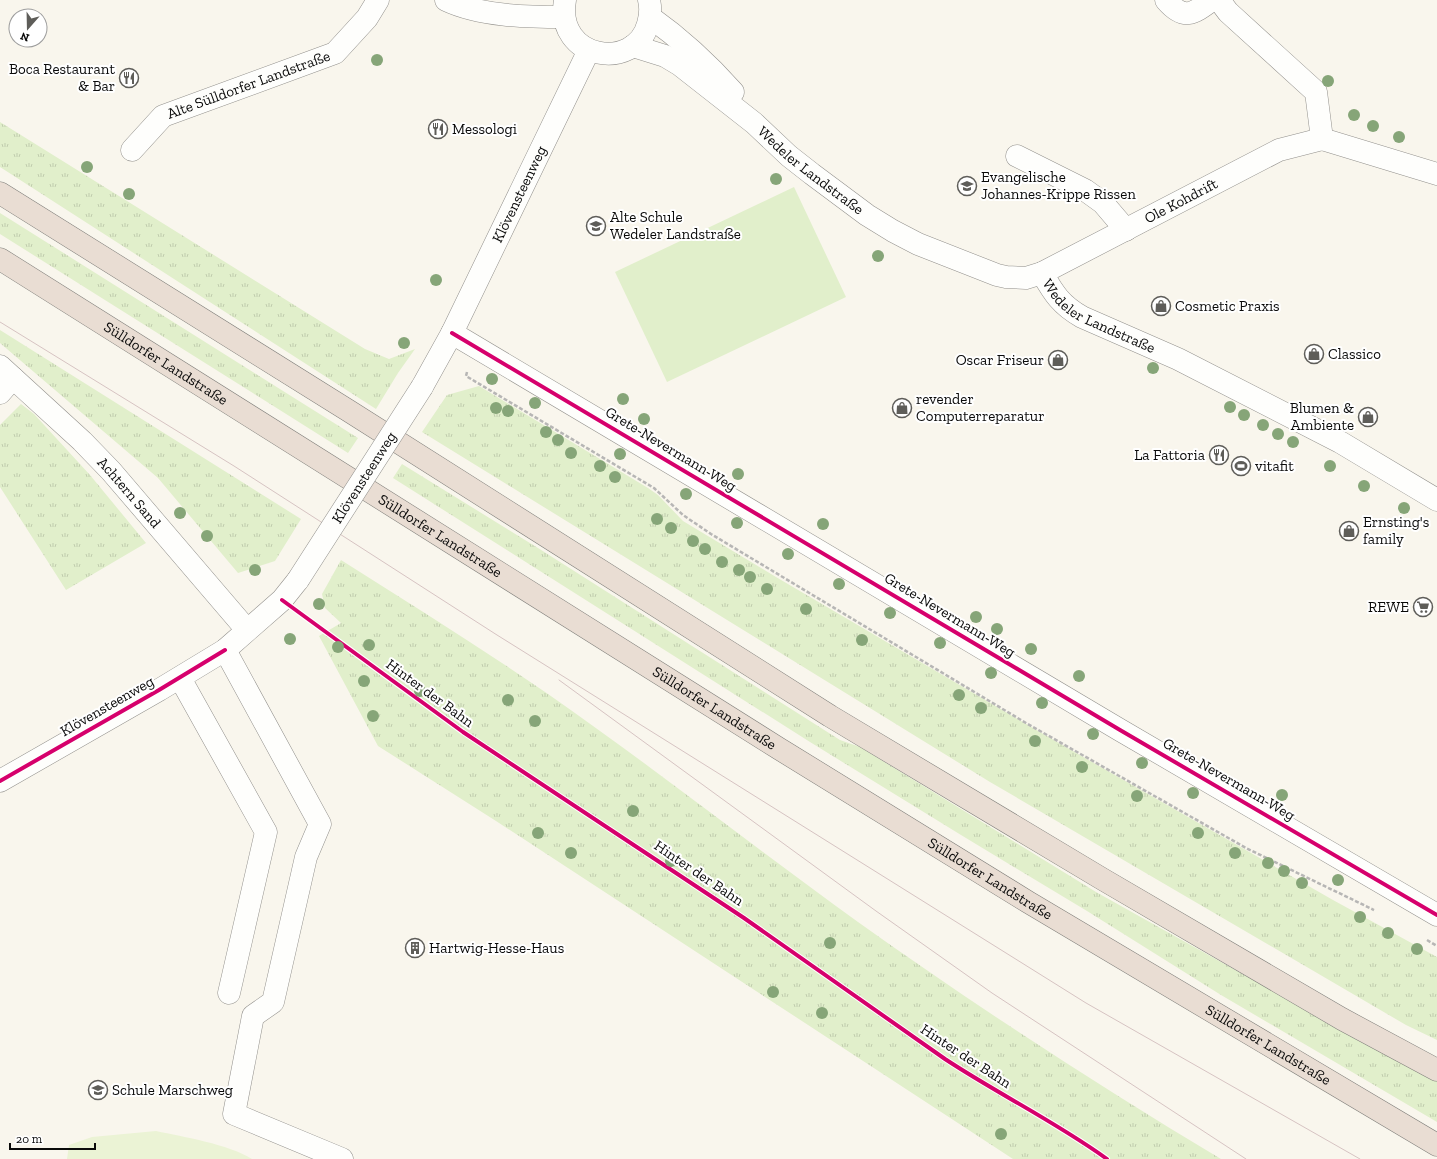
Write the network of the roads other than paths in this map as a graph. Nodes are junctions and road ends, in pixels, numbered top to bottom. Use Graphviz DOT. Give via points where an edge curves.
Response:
graph roads {
  1 [pos="378,0"];
  2 [pos="446,0"];
  3 [pos="1166,0"];
  4 [pos="1212,0"];
  5 [pos="1219,0"];
  6 [pos="564,9"];
  7 [pos="649,9"];
  8 [pos="633,46"];
  9 [pos="589,50"];
  10 [pos="754,123"];
  11 [pos="1322,139"];
  12 [pos="132,150"];
  13 [pos="1017,156"];
  14 [pos="1437,174"];
  15 [pos="0,193"];
  16 [pos="1126,230"];
  17 [pos="0,259"];
  18 [pos="1042,273"];
  19 [pos="452,333"];
  20 [pos="4,379"];
  21 [pos="1437,500"];
  22 [pos="248,630"];
  23 [pos="225,650"];
  24 [pos="180,678"];
  25 [pos="0,781"];
  26 [pos="1437,915"];
  27 [pos="229,993"];
  28 [pos="1437,1070"];
  29 [pos="1437,1145"];
  30 [pos="342,1159"];
  1 -- 12 [label="street, Alte Sülldorfer Landstraße" via="367,18 335,53 163,116"];
  2 -- 6 [label="street" via="488,12 540,17"];
  3 -- 4 [label="street" via="1174,8 1185,13 1196,12"];
  5 -- 11 [label="street" via="1228,12 1316,92"];
  6 -- 9 [label="street" via="566,28 580,45"];
  7 -- 8 [label="street" via="644,33"];
  7 -- 10 [label="street, Wedeler Landstraße" via="715,72 736,95"];
  8 -- 9 [label="street" via="619,53 604,54"];
  8 -- 10 [label="street, Wedeler Landstraße" via="665,56 680,65"];
  9 -- 19 [label="street, Klövensteenweg"];
  10 -- 18 [label="street, Wedeler Landstraße" via="789,156 844,199 918,244 1006,278 1026,278"];
  11 -- 14 [label="street"];
  11 -- 16 [label="street, Ole Kohdrift" via="1279,150"];
  13 -- 16 [label="street" via="1084,190 1103,203"];
  15 -- 28 [label="highway" via="830,716 1342,1019"];
  16 -- 18 [label="street, Ole Kohdrift"];
  17 -- 29 [label="highway, Sülldorfer Landstraße" via="778,748 1028,902"];
  18 -- 21 [label="street, Wedeler Landstraße" via="1053,293 1069,310 1178,359 1340,442"];
  19 -- 22 [label="street, Klövensteenweg, bridge" via="422,388 298,580 282,600"];
  19 -- 26 [label="street, Grete-Nevermann-Weg" via="1113,726"];
  20 -- 22 [label="street, Achtern Sand" via="82,441"];
  22 -- 23 [label="street, Klövensteenweg"];
  23 -- 24 [label="street, Klövensteenweg"];
  23 -- 30 [label="street" via="320,824 306,857 273,1002 253,1016 234,1114"];
  24 -- 25 [label="street, Klövensteenweg"];
  24 -- 27 [label="street" via="266,832"];
}
